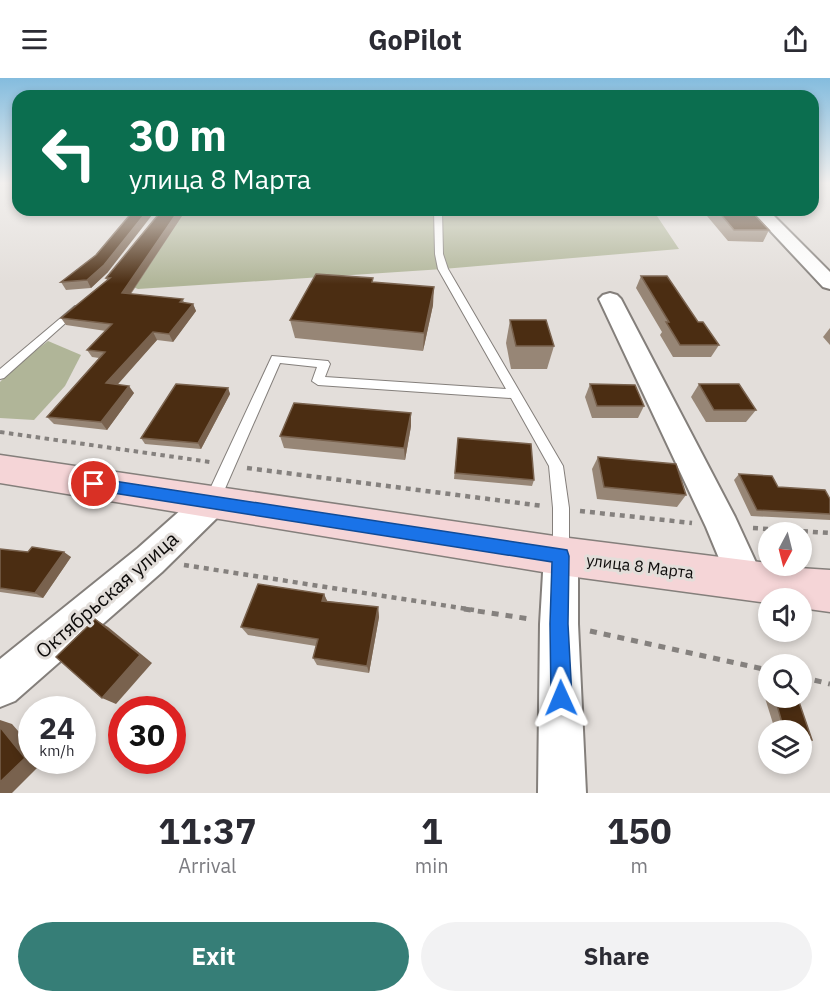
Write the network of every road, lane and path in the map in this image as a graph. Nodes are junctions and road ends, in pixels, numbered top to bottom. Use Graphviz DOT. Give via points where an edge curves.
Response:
graph roads {
  1 [pos="438,217"];
  2 [pos="766,217"];
  3 [pos="830,283"];
  4 [pos="87,298"];
  5 [pos="610,299"];
  6 [pos="0,375"];
  7 [pos="515,394"];
  8 [pos="0,432"];
  9 [pos="228,465"];
  10 [pos="0,469"];
  11 [pos="212,502"];
  12 [pos="561,508"];
  13 [pos="723,526"];
  14 [pos="830,533"];
  15 [pos="561,556"];
  16 [pos="150,560"];
  17 [pos="746,580"];
  18 [pos="830,591"];
  19 [pos="559,624"];
  20 [pos="758,668"];
  21 [pos="812,680"];
  22 [pos="830,684"];
  23 [pos="0,686"];
  24 [pos="562,793"];
  1 -- 7 [label="lane" via="443,269"];
  2 -- 3 [label="street"];
  4 -- 6 [label="lane"];
  5 -- 13 [label="street"];
  7 -- 9 [label="lane" via="318,381 324,364 276,359"];
  7 -- 12 [label="lane" via="556,466"];
  8 -- 9 [label="path"];
  9 -- 11 [label="lane"];
  9 -- 12 [label="path"];
  10 -- 11 [label="main road, улица 8 Марта"];
  11 -- 15 [label="main road, улица 8 Марта"];
  11 -- 16 [label="street, Октябрьская улица"];
  12 -- 13 [label="path"];
  12 -- 15 [label="lane"];
  13 -- 14 [label="path"];
  13 -- 17 [label="street"];
  15 -- 17 [label="main road, улица 8 Марта"];
  15 -- 19 [label="street"];
  16 -- 19 [label="path"];
  16 -- 23 [label="street, Октябрьская улица"];
  17 -- 18 [label="main road, улица 8 Марта"];
  19 -- 20 [label="path"];
  19 -- 24 [label="street"];
  21 -- 22 [label="path"];
}
